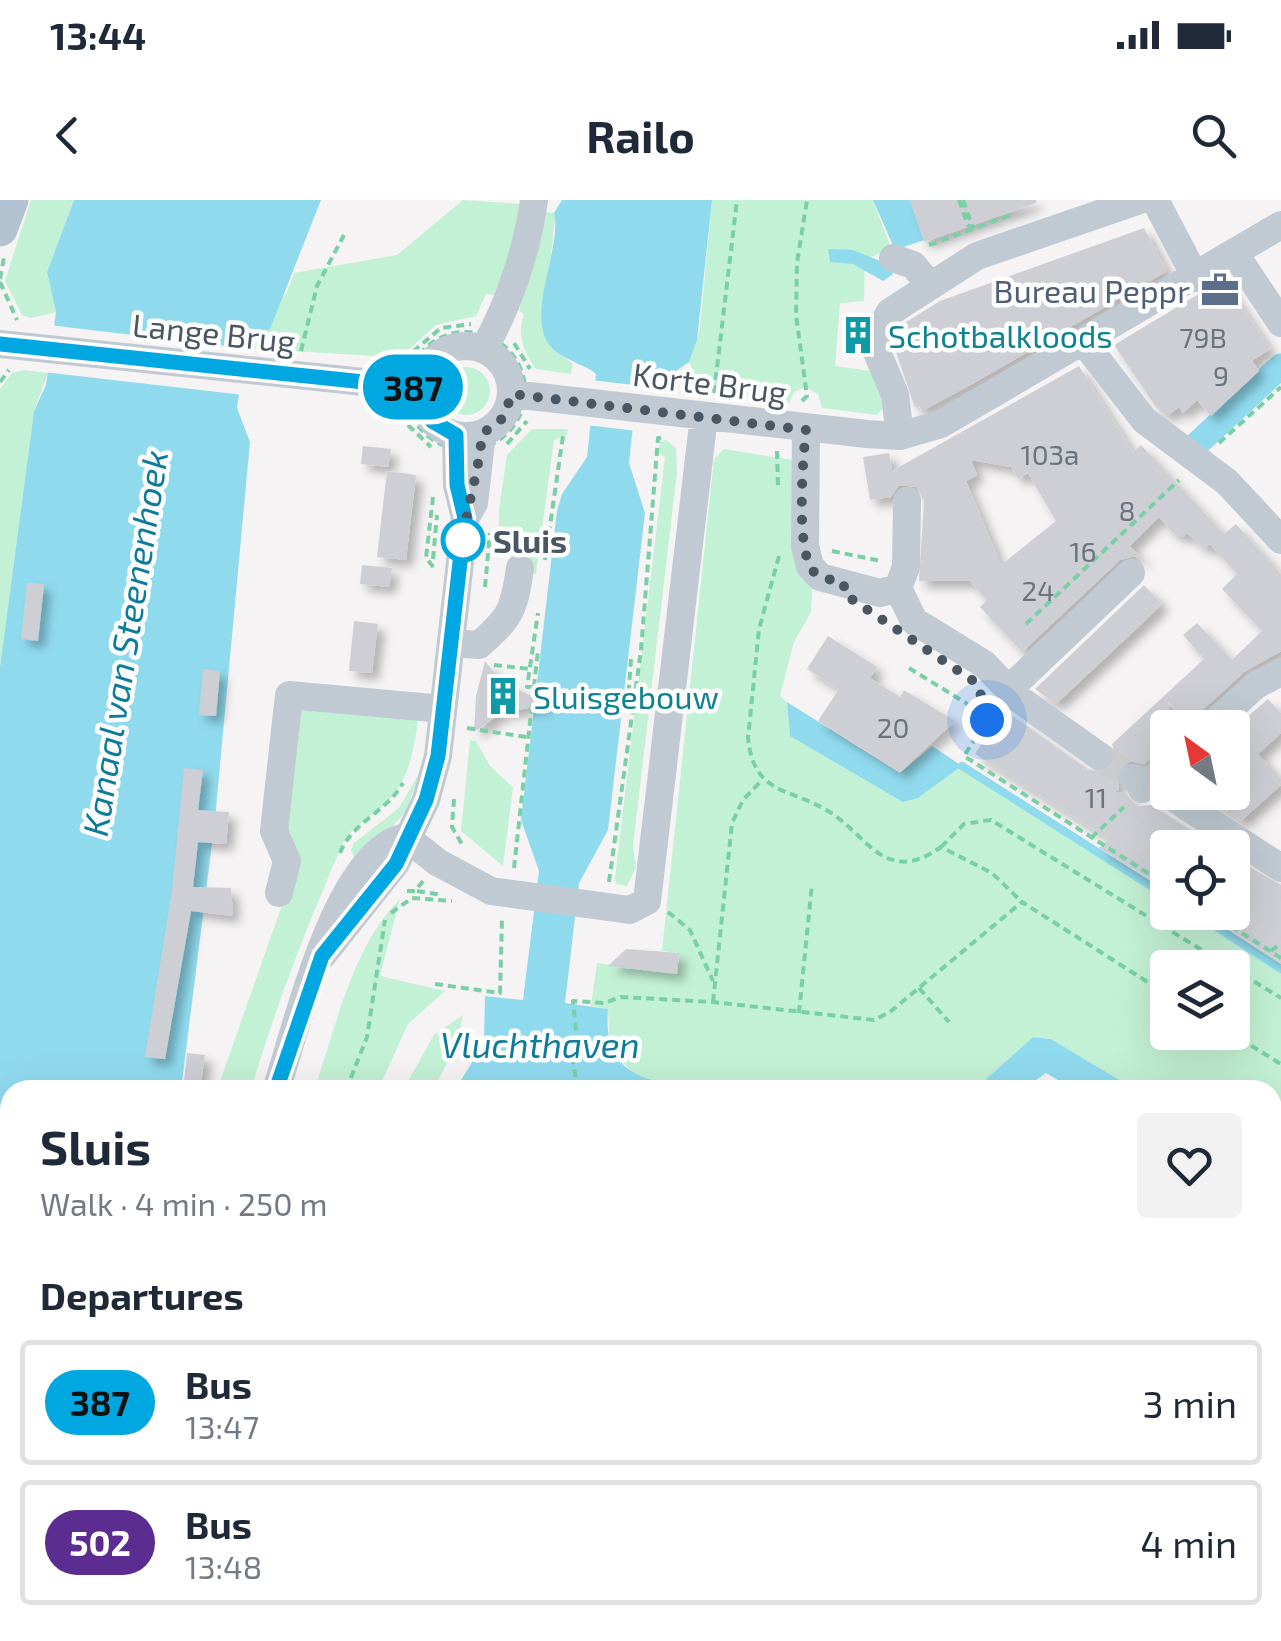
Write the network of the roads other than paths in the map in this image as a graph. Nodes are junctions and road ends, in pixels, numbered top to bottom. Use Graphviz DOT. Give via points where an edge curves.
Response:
graph roads {
  1 [pos="11,200"];
  2 [pos="534,200"];
  3 [pos="1140,200"];
  4 [pos="1155,200"];
  5 [pos="1281,224"];
  6 [pos="0,229"];
  7 [pos="1235,254"];
  8 [pos="893,258"];
  9 [pos="1196,278"];
  10 [pos="926,289"];
  11 [pos="1281,323"];
  12 [pos="492,333"];
  13 [pos="1083,341"];
  14 [pos="0,344"];
  15 [pos="407,394"];
  16 [pos="528,401"];
  17 [pos="708,407"];
  18 [pos="787,434"];
  19 [pos="900,436"];
  20 [pos="467,440"];
  21 [pos="907,501"];
  22 [pos="1281,540"];
  23 [pos="520,568"];
  24 [pos="1131,573"];
  25 [pos="902,577"];
  26 [pos="462,644"];
  27 [pos="1281,672"];
  28 [pos="995,696"];
  29 [pos="1229,710"];
  30 [pos="453,718"];
  31 [pos="1099,756"];
  32 [pos="1144,784"];
  33 [pos="406,837"];
  34 [pos="1281,868"];
  35 [pos="279,893"];
  36 [pos="279,1080"];
  1 -- 6 [label="main road"];
  2 -- 12 [label="street"];
  3 -- 10 [label="street" via="976,256"];
  4 -- 9 [label="street"];
  5 -- 7 [label="street"];
  7 -- 9 [label="street"];
  7 -- 11 [label="street"];
  8 -- 10 [label="street" via="913,264"];
  9 -- 13 [label="street"];
  10 -- 19 [label="street" via="885,318 876,343 895,395"];
  12 -- 15 [label="street" via="442,352"];
  12 -- 16 [label="street"];
  13 -- 19 [label="street" via="941,424"];
  13 -- 22 [label="street" via="1144,420 1227,482"];
  14 -- 15 [label="street, Lange Brug"];
  15 -- 20 [label="street" via="432,421"];
  16 -- 17 [label="street, Korte Brug" via="658,411"];
  16 -- 20 [label="street"];
  17 -- 18 [label="street, Korte Brug"];
  17 -- 33 [label="street" via="647,901 635,910 474,883"];
  18 -- 19 [label="street, Korte Brug"];
  18 -- 25 [label="street" via="793,547 814,572 847,569 880,592"];
  20 -- 26 [label="street" via="477,523"];
  21 -- 25 [label="street"];
  23 -- 26 [label="street" via="511,614 479,645"];
  24 -- 28 [label="street"];
  25 -- 28 [label="street" via="914,621 984,664"];
  26 -- 30 [label="street"];
  27 -- 29 [label="street"];
  28 -- 31 [label="street"];
  30 -- 33 [label="street"];
  30 -- 35 [label="street" via="289,695 274,830 287,861"];
  32 -- 34 [label="street"];
  33 -- 36 [label="street" via="391,842 346,892 328,924"];
}
